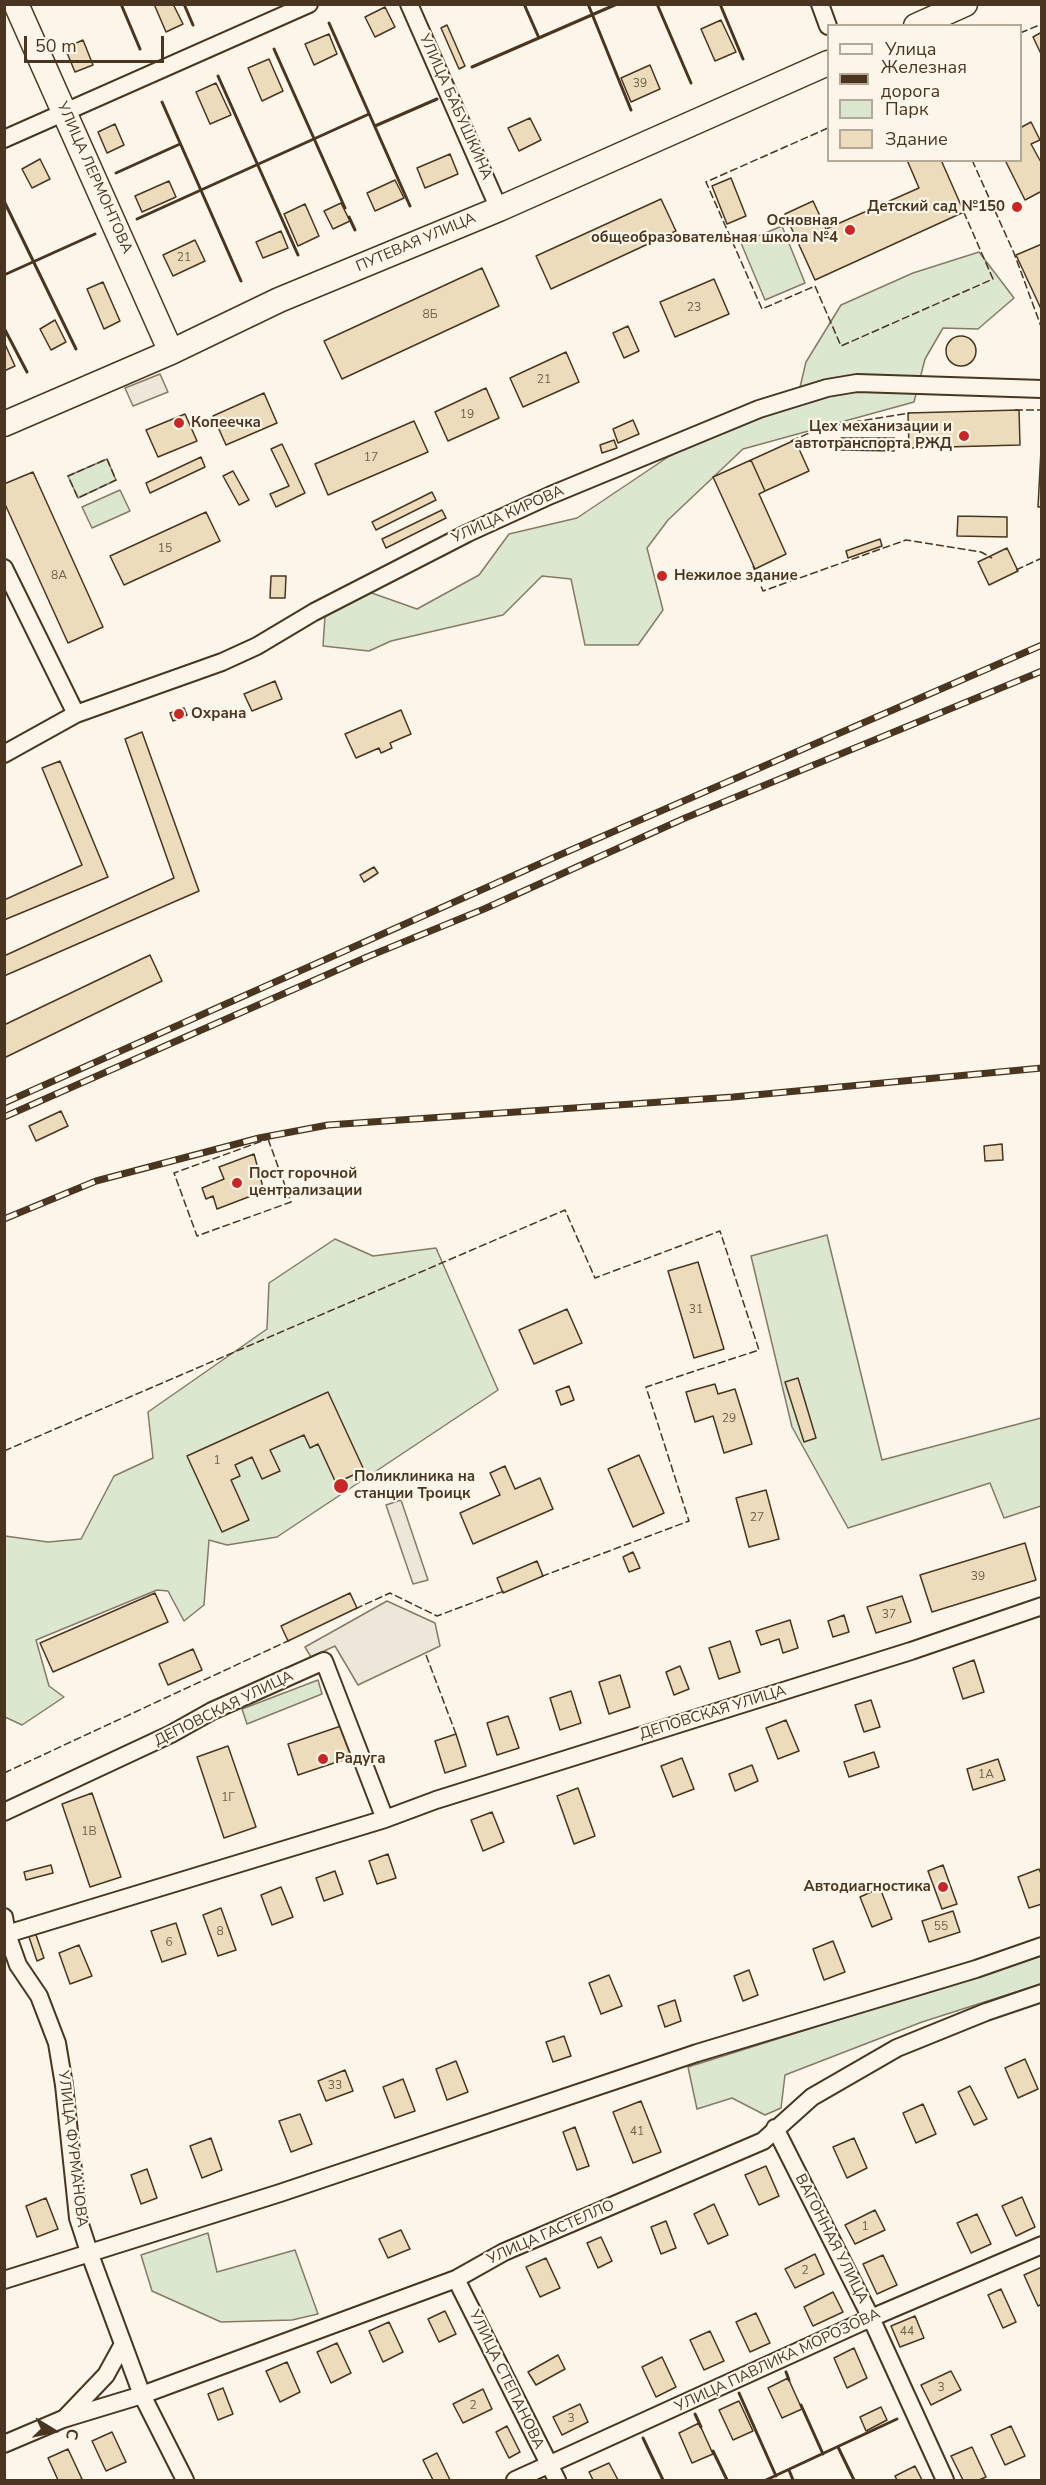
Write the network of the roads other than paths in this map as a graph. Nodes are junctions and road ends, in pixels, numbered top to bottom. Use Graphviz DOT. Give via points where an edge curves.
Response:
graph roads {
  1 [pos="16,4"];
  2 [pos="309,4"];
  3 [pos="409,4"];
  4 [pos="820,4"];
  5 [pos="965,4"];
  6 [pos="827,24"];
  7 [pos="920,24"];
  8 [pos="827,63"];
  9 [pos="64,111"];
  10 [pos="4,139"];
  11 [pos="499,209"];
  12 [pos="171,352"];
  13 [pos="1041,389"];
  14 [pos="4,424"];
  15 [pos="4,568"];
  16 [pos="76,714"];
  17 [pos="4,754"];
  18 [pos="1041,1606"];
  19 [pos="4,1812"];
  20 [pos="385,1819"];
  21 [pos="6,1926"];
  22 [pos="1041,1946"];
  23 [pos="1041,1993"];
  24 [pos="775,2128"];
  25 [pos="1041,2245"];
  26 [pos="89,2252"];
  27 [pos="456,2279"];
  28 [pos="4,2280"];
  29 [pos="871,2318"];
  30 [pos="123,2344"];
  31 [pos="142,2395"];
  32 [pos="63,2419"];
  33 [pos="4,2444"];
  34 [pos="553,2473"];
  35 [pos="185,2481"];
  36 [pos="515,2481"];
  37 [pos="945,2481"];
  1 -- 9 [label="street, УЛИЦА ЛЕРМОНТОВА"];
  2 -- 9 [label="street"];
  3 -- 11 [label="street, УЛИЦА БАБУШКИНА"];
  4 -- 6 [label="street"];
  5 -- 7 [label="street"];
  8 -- 11 [label="street, ПУТЕВАЯ УЛИЦА"];
  9 -- 10 [label="street"];
  9 -- 12 [label="street, УЛИЦА ЛЕРМОНТОВА"];
  11 -- 12 [label="street, ПУТЕВАЯ УЛИЦА" via="279,300"];
  12 -- 14 [label="street, ПУТЕВАЯ УЛИЦА"];
  13 -- 16 [label="street, УЛИЦА КИРОВА" via="857,383 759,409 448,542 222,662"];
  15 -- 16 [label="street"];
  16 -- 17 [label="street, УЛИЦА КИРОВА"];
  18 -- 20 [label="street, ДЕПОВСКАЯ УЛИЦА"];
  19 -- 20 [label="street, ДЕПОВСКАЯ УЛИЦА" via="212,1711 324,1662"];
  20 -- 21 [label="street, ДЕПОВСКАЯ УЛИЦА"];
  21 -- 26 [label="street, УЛИЦА ФУРМАНОВА" via="18,1965 39,1996 57,2043 78,2218"];
  22 -- 26 [label="street" via="697,2053"];
  23 -- 24 [label="street, УЛИЦА ГАСТЕЛЛО" via="897,2048 812,2097"];
  24 -- 27 [label="street, УЛИЦА ГАСТЕЛЛО" via="763,2141 504,2252"];
  24 -- 29 [label="street, ВАГОННАЯ УЛИЦА"];
  25 -- 29 [label="street, УЛИЦА ПАВЛИКА МОРОЗОВА"];
  26 -- 28 [label="street"];
  26 -- 30 [label="street, УЛИЦА ФУРМАНОВА"];
  27 -- 31 [label="street, УЛИЦА ГАСТЕЛЛО"];
  27 -- 34 [label="street, УЛИЦА СТЕПАНОВА"];
  29 -- 34 [label="street, УЛИЦА ПАВЛИКА МОРОЗОВА"];
  29 -- 37 [label="street, ВАГОННАЯ УЛИЦА"];
  30 -- 31 [label="street, УЛИЦА ФУРМАНОВА"];
  30 -- 32 [label="street" via="106,2375"];
  31 -- 32 [label="street, УЛИЦА ГАСТЕЛЛО"];
  31 -- 35 [label="street, УЛИЦА ФУРМАНОВА"];
  32 -- 33 [label="street, УЛИЦА ГАСТЕЛЛО"];
  34 -- 36 [label="street, УЛИЦА ПАВЛИКА МОРОЗОВА"];
}
